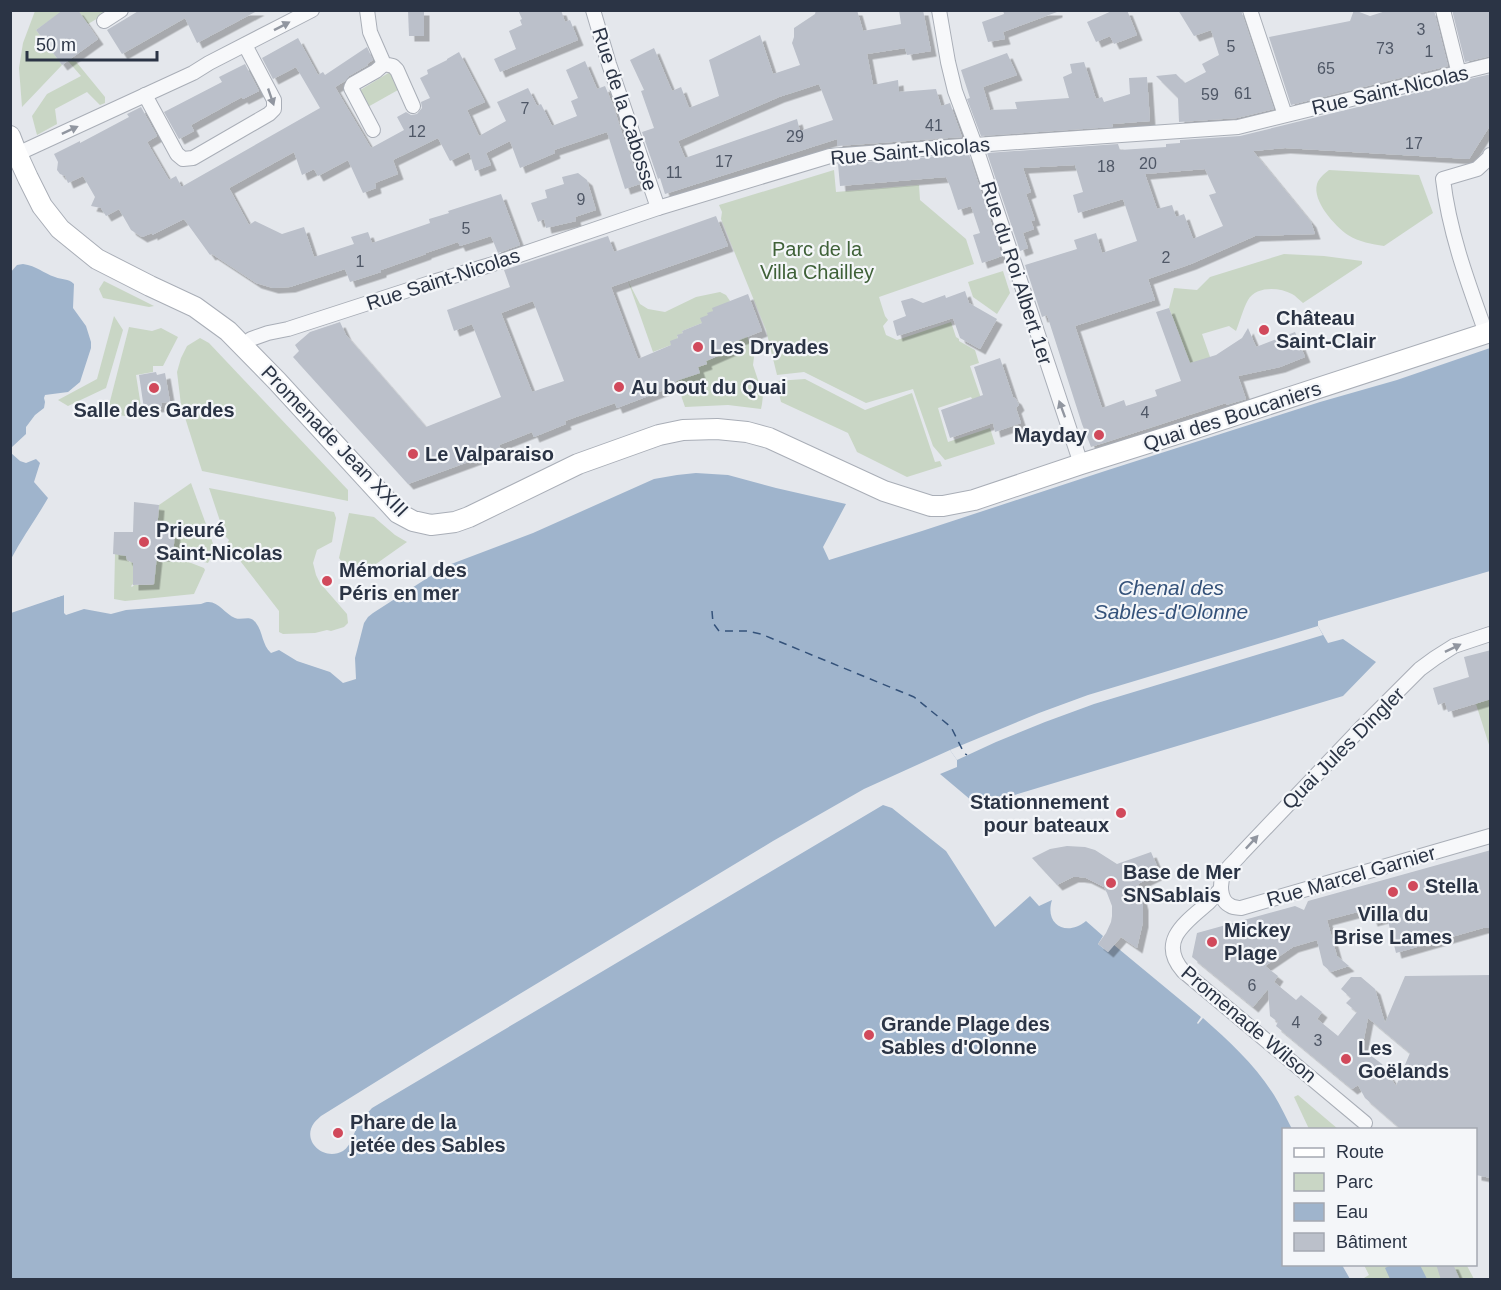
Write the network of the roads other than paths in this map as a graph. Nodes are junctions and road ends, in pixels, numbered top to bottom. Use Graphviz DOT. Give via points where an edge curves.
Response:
graph roads {
  1 [pos="120,10"];
  2 [pos="312,10"];
  3 [pos="367,10"];
  4 [pos="593,10"];
  5 [pos="939,10"];
  6 [pos="1250,10"];
  7 [pos="1443,10"];
  8 [pos="104,21"];
  9 [pos="245,45"];
  10 [pos="384,64"];
  11 [pos="1491,66"];
  12 [pos="1459,74"];
  13 [pos="145,95"];
  14 [pos="413,105"];
  15 [pos="1285,115"];
  16 [pos="373,130"];
  17 [pos="975,144"];
  18 [pos="14,145"];
  19 [pos="1491,155"];
  20 [pos="658,208"];
  21 [pos="1488,332"];
  22 [pos="244,346"];
  23 [pos="1081,464"];
  24 [pos="431,525"];
  25 [pos="1491,634"];
  26 [pos="1491,836"];
  27 [pos="1221,889"];
  28 [pos="1365,1123"];
  1 -- 8 [label="street"];
  9 -- 2 [label="street, one-way"];
  3 -- 10 [label="street" via="370,32"];
  4 -- 20 [label="street, Rue de la Cabosse"];
  5 -- 17 [label="street, Rue du Roi Albert 1er" via="955,91"];
  6 -- 15 [label="street"];
  7 -- 12 [label="street"];
  9 -- 13 [label="street"];
  9 -- 13 [label="street, one-way" via="274,100 274,109 193,158 183,159 177,154"];
  10 -- 14 [label="street" via="397,70"];
  10 -- 16 [label="street" via="351,88"];
  11 -- 12 [label="street, Rue Saint-Nicolas"];
  12 -- 15 [label="street, Rue Saint-Nicolas"];
  18 -- 13 [label="street, one-way"];
  15 -- 17 [label="street, Rue Saint-Nicolas" via="1238,127"];
  17 -- 20 [label="street, Rue Saint-Nicolas" via="830,156"];
  23 -- 17 [label="street, Rue du Roi Albert 1er, one-way"];
  18 -- 22 [label="street, Promenade Jean XXIII" via="42,206 60,229 97,259 195,307"];
  19 -- 21 [label="street" via="1478,169 1443,179 1461,260"];
  20 -- 22 [label="street, Rue Saint-Nicolas" via="490,265 268,333"];
  21 -- 23 [label="street, Quai des Boucaniers"];
  22 -- 24 [label="street, Promenade Jean XXIII" via="398,513"];
  23 -- 24 [label="street, Quai des Boucaniers" via="974,500 931,506 884,491 769,438 717,429 683,430 579,464 469,517"];
  27 -- 25 [label="street, Quai Jules Dingler, one-way" via="1226,871 1241,854 1420,669 1454,646"];
  26 -- 27 [label="street, Rue Marcel Garnier" via="1240,908 1226,903"];
  27 -- 28 [label="street, Promenade Wilson" via="1178,931 1173,946 1177,964"];
}
